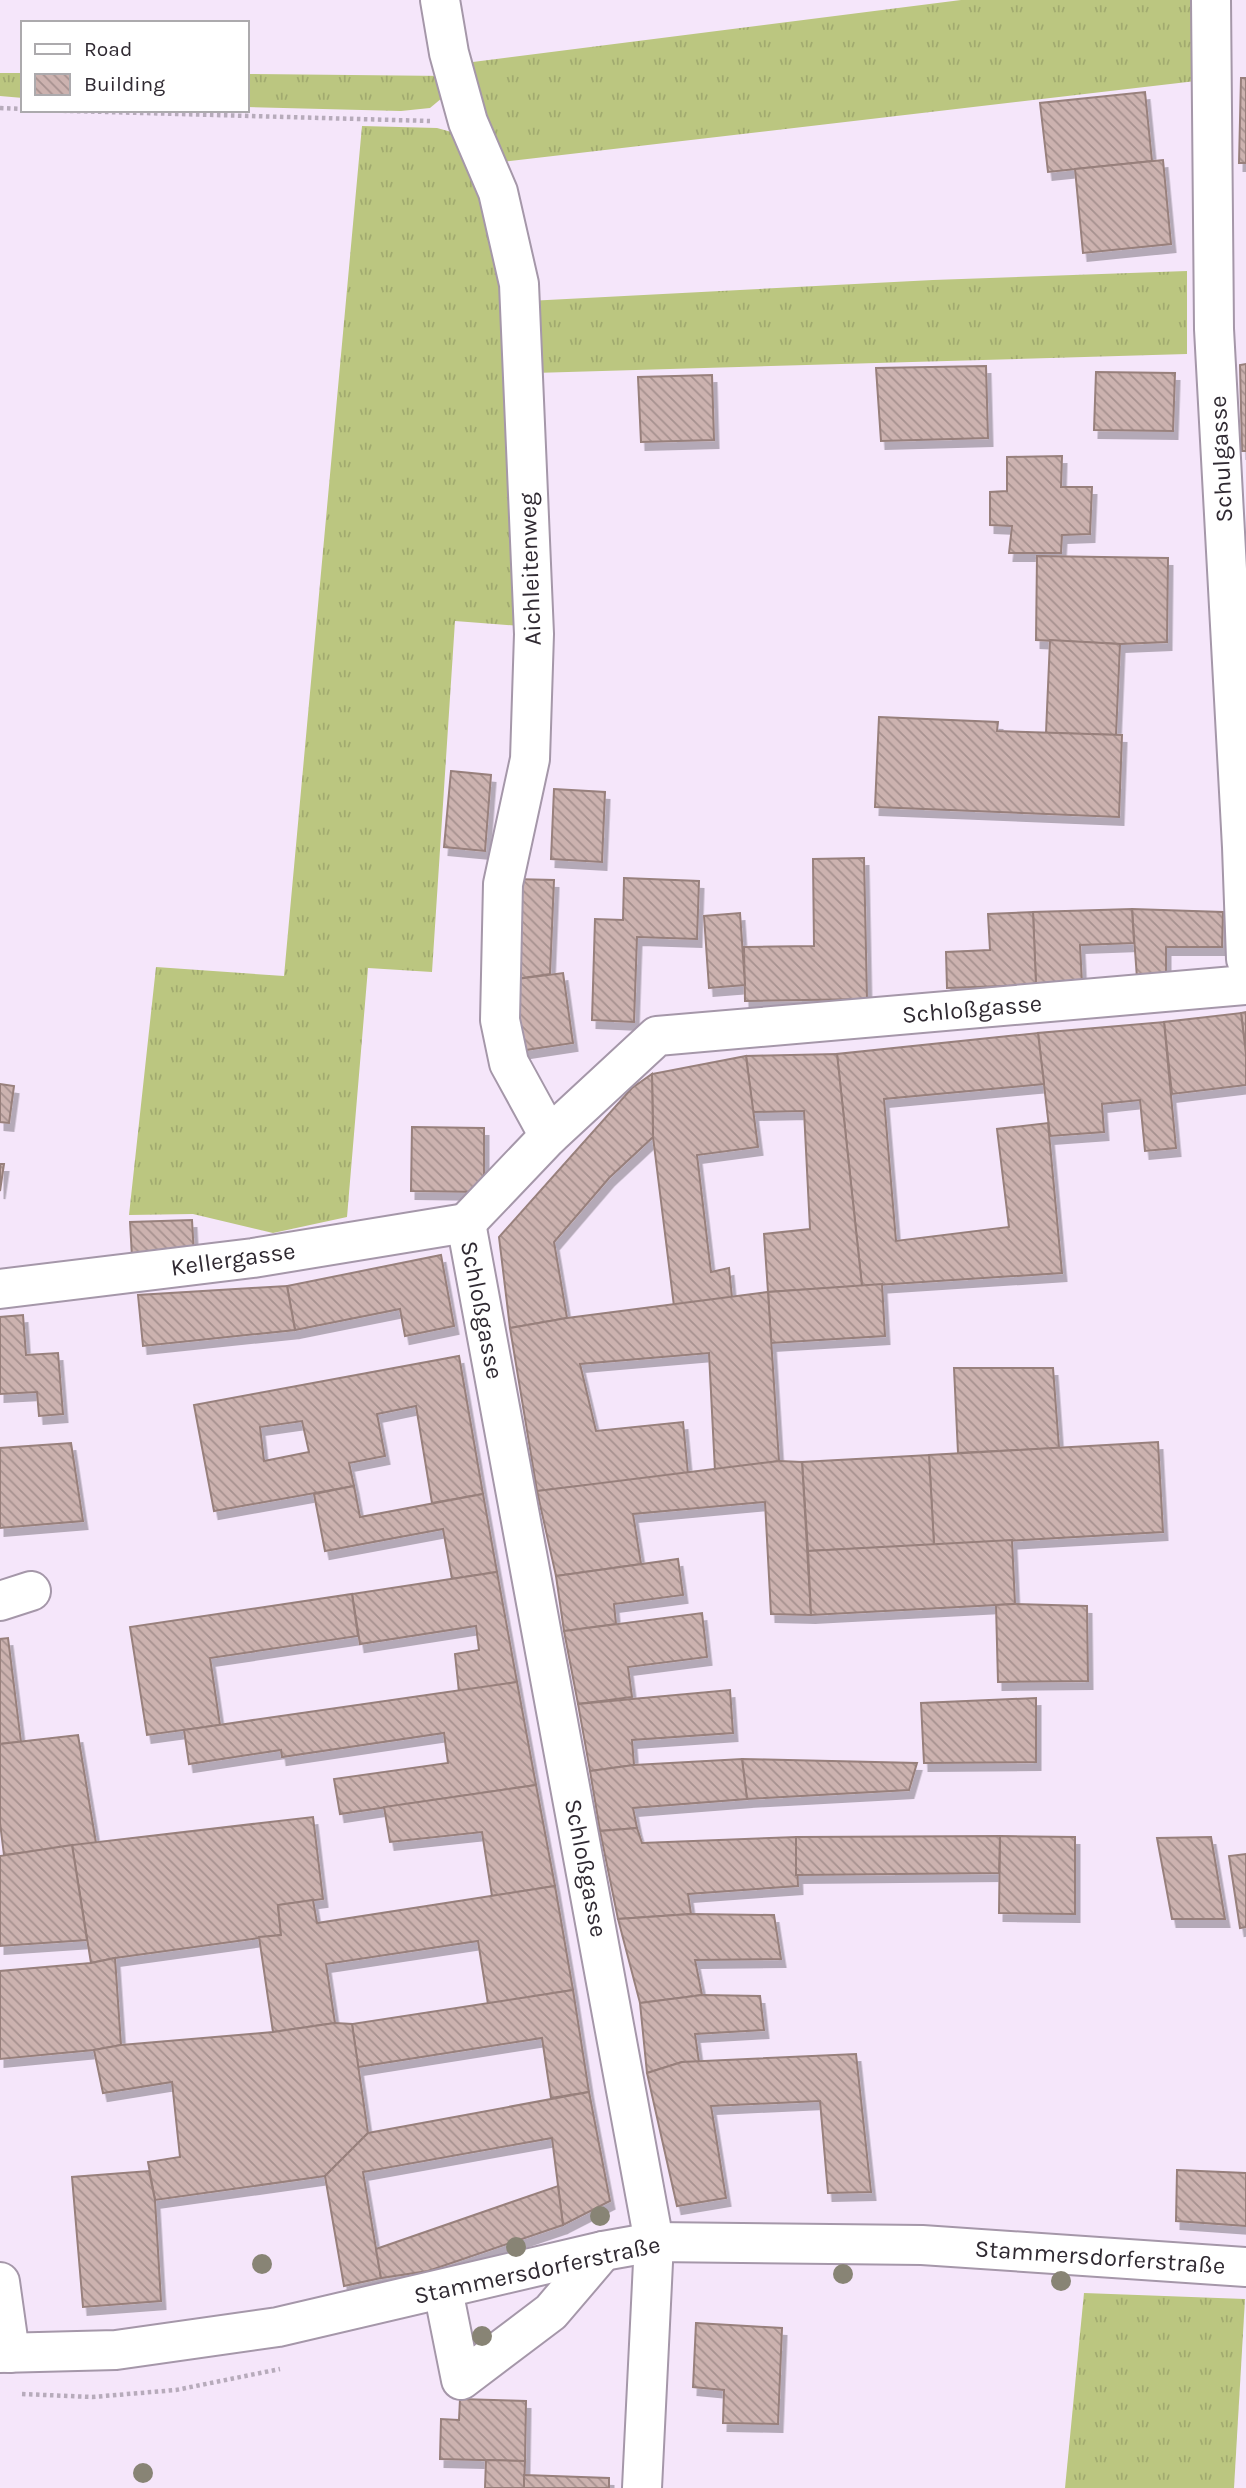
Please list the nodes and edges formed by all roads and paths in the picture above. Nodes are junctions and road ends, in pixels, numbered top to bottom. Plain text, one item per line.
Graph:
1 (440, 0) edge
2 (1210, 0) edge
3 (0, 108) edge
4 (21, 109) edge
5 (107, 112) edge
6 (468, 122) junction
7 (1246, 959) edge
8 (1246, 985) edge
9 (548, 1136) junction
10 (466, 1223) junction
11 (0, 1289) edge
12 (654, 2242) junction
13 (603, 2251) junction
14 (1246, 2267) edge
15 (0, 2282) edge
16 (443, 2290) junction
17 (5, 2353) edge
18 (642, 2488) edge

1 - 6 street, Aichleitenweg
2 - 7 street, Schulgasse
3 - 4 path
5 - 6 path
6 - 9 street, Aichleitenweg
8 - 9 street, Schloßgasse
9 - 10 street, Schloßgasse
10 - 11 street, Kellergasse
10 - 12 street, Schloßgasse
12 - 13 street, Stammersdorferstraße
12 - 14 street, Stammersdorferstraße
12 - 18 street, Schloßgasse
13 - 16 street, Stammersdorferstraße
13 - 16 street
15 - 17 street
16 - 17 street, Stammersdorferstraße

